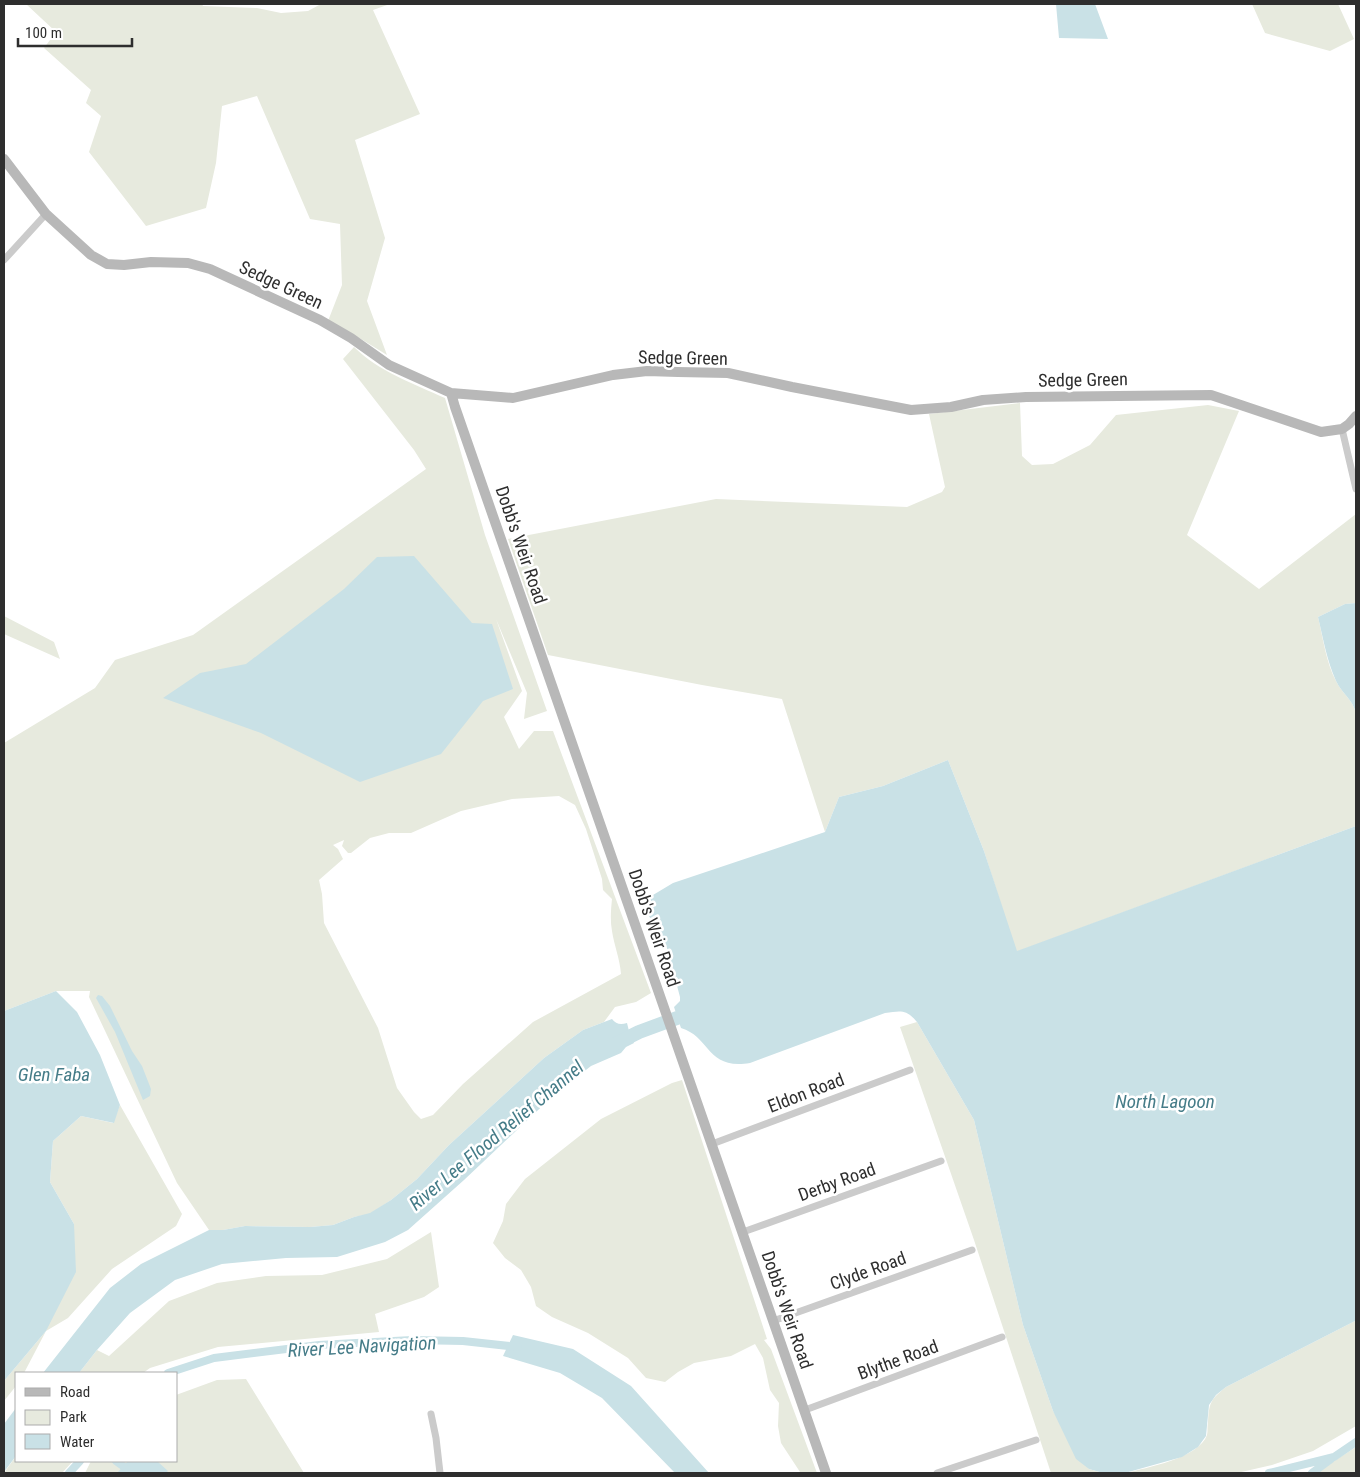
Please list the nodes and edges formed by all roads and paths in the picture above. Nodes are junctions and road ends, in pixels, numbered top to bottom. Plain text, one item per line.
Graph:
1 (4, 159) edge
2 (46, 214) junction
3 (4, 260) edge
4 (451, 393) junction
5 (1356, 416) edge
6 (1342, 429) junction
7 (1356, 489) edge
8 (910, 1070) dead end
9 (712, 1144) junction
10 (941, 1161) dead end
11 (743, 1232) junction
12 (972, 1250) dead end
13 (774, 1321) junction
14 (1002, 1337) dead end
15 (805, 1410) junction
16 (431, 1414) dead end
17 (1036, 1440) dead end
18 (440, 1473) edge
19 (826, 1473) edge
20 (936, 1473) edge

1 - 2 street, Sedge Green
2 - 3 street
2 - 4 street, Sedge Green
4 - 6 street, Sedge Green
4 - 9 street, Dobb's Weir Road
5 - 6 street
6 - 7 street
8 - 9 street, Eldon Road
9 - 11 street, Dobb's Weir Road
10 - 11 street, Derby Road
11 - 13 street, Dobb's Weir Road
12 - 13 street, Clyde Road
13 - 15 street, Dobb's Weir Road
14 - 15 street, Blythe Road
15 - 19 street, Dobb's Weir Road
16 - 18 street
17 - 20 street

